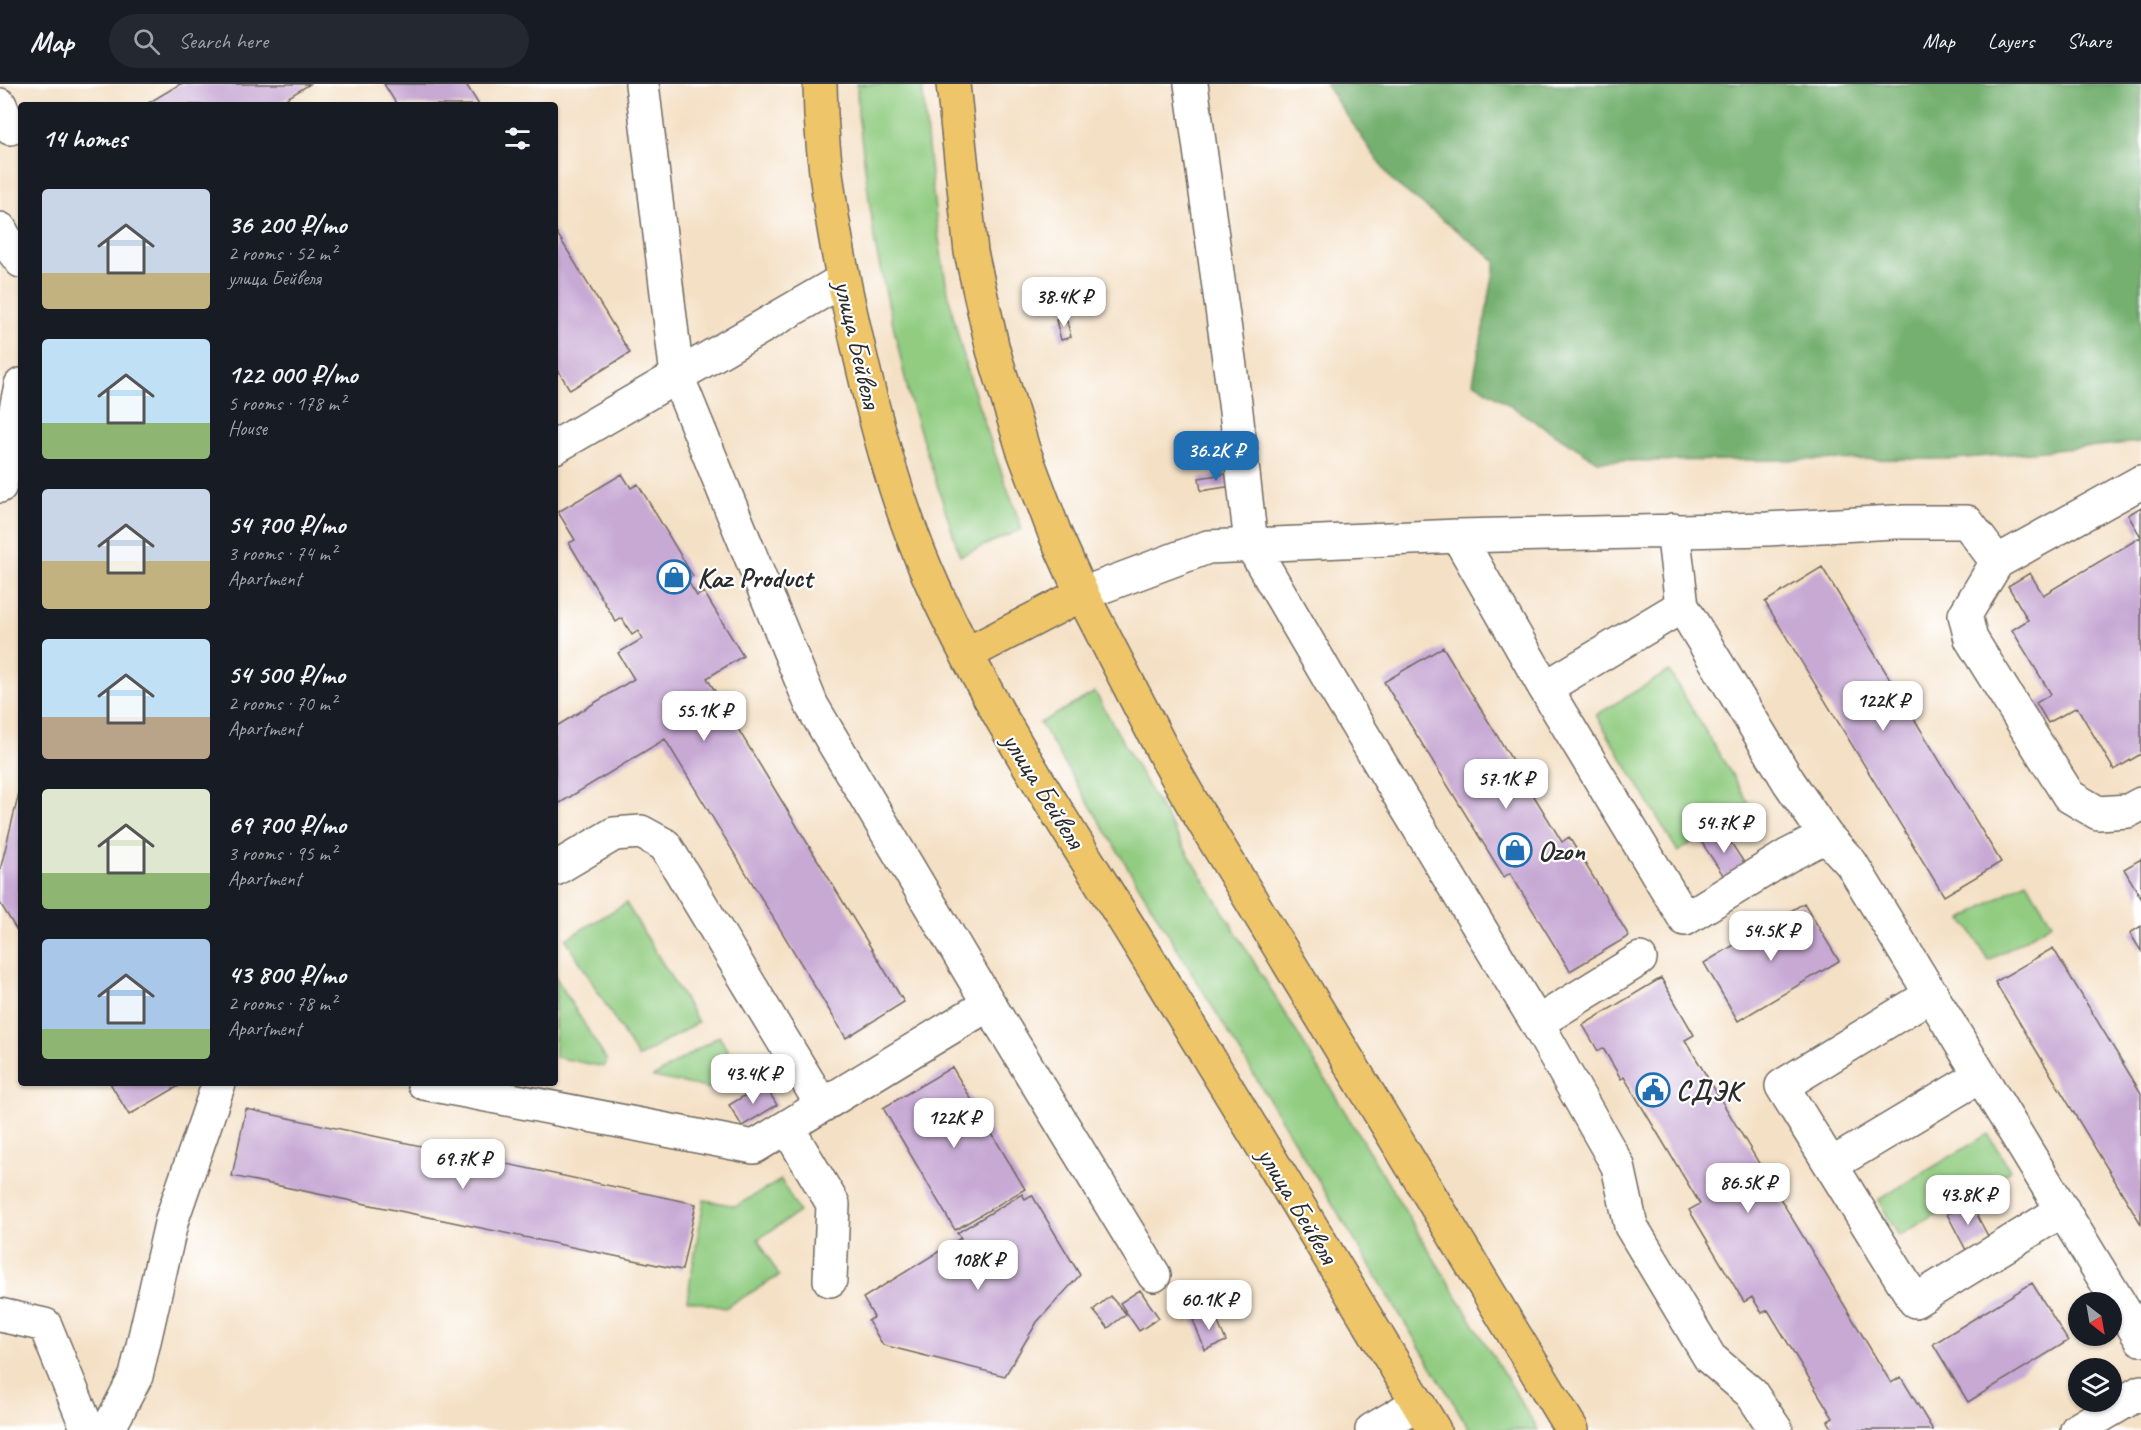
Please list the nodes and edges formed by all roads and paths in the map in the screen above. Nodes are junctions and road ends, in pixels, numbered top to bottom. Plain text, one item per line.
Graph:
1 (642, 84) edge
2 (820, 84) edge
3 (953, 84) edge
4 (1191, 84) edge
5 (0, 229) edge
6 (18, 257) edge
7 (843, 280) junction
8 (677, 376) junction
9 (18, 399) edge
10 (558, 445) edge
11 (2141, 482) edge
12 (0, 486) edge
13 (1673, 530) junction
14 (1458, 536) junction
15 (1251, 544) junction
16 (1997, 562) junction
17 (1082, 594) junction
18 (1683, 606) junction
19 (967, 654) junction
20 (1545, 688) junction
21 (2141, 804) edge
22 (1826, 836) junction
23 (558, 867) edge
24 (1640, 959) dead end
25 (1932, 994) junction
26 (989, 1004) junction
27 (1537, 1023) junction
28 (1980, 1076) junction
29 (218, 1086) edge
30 (439, 1086) edge
31 (822, 1105) junction
32 (787, 1127) junction
33 (1831, 1165) junction
34 (2062, 1210) junction
35 (1154, 1275) dead end
36 (830, 1280) dead end
37 (0, 1315) edge
38 (2141, 1339) edge
39 (2141, 1392) edge
40 (1426, 1417) edge
41 (88, 1430) edge
42 (108, 1430) edge
43 (1372, 1430) edge
44 (1572, 1430) edge
45 (1776, 1430) edge
46 (2077, 1430) edge

1 - 8 lane
2 - 7 main road, улица Бейвеля
3 - 17 main road
4 - 15 lane
5 - 6 lane
7 - 8 lane
7 - 19 main road, улица Бейвеля
8 - 10 lane
8 - 26 lane
9 - 12 lane
11 - 16 lane
13 - 14 lane
13 - 16 lane
13 - 18 lane
14 - 15 lane
14 - 20 lane
15 - 17 lane
15 - 27 lane
16 - 21 lane
17 - 19 main road
17 - 44 main road
18 - 20 lane
18 - 22 lane
19 - 40 main road, улица Бейвеля
20 - 22 lane
22 - 25 lane
23 - 31 lane
24 - 27 lane
25 - 28 lane
25 - 33 lane
26 - 31 lane
26 - 35 lane
27 - 45 lane
28 - 33 lane
28 - 34 lane
29 - 42 lane
30 - 32 lane
31 - 32 lane
32 - 36 lane
33 - 34 lane
34 - 38 lane
37 - 41 lane
39 - 46 lane
40 - 43 lane

